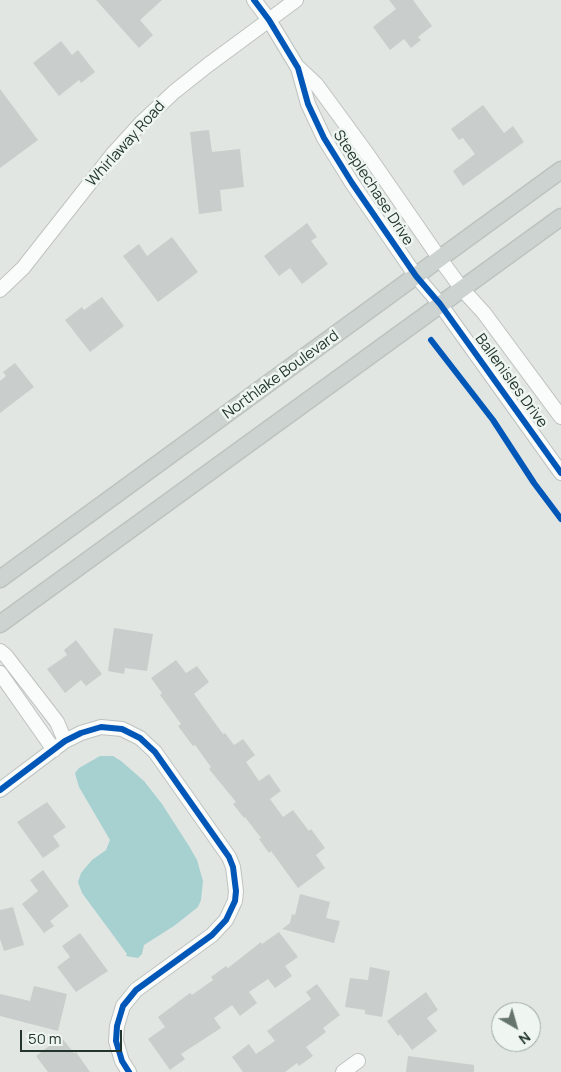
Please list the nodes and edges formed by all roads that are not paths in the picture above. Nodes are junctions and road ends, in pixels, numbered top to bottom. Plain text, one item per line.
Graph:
1 (254, 0) edge
2 (296, 0) edge
3 (269, 20) junction
4 (298, 68) junction
5 (561, 170) edge
6 (561, 217) edge
7 (440, 259) junction
8 (416, 276) junction
9 (462, 289) junction
10 (0, 290) edge
11 (440, 304) junction
12 (561, 417) edge
13 (561, 472) edge
14 (0, 579) edge
15 (0, 624) edge
16 (0, 651) edge
17 (0, 673) edge
18 (65, 741) junction
19 (54, 750) junction
20 (0, 790) edge
21 (358, 1061) dead end
22 (129, 1072) edge
23 (343, 1072) edge

1 - 3 street, Steeplechase Drive
2 - 3 street, Whirlaway Road
3 - 4 street, Steeplechase Drive
3 - 10 street, Whirlaway Road
4 - 7 street, Steeplechase Drive
4 - 8 street, Steeplechase Drive
5 - 7 main road, Northlake Boulevard
6 - 9 main road
7 - 8 main road, Northlake Boulevard
7 - 9 street, Steeplechase Drive
8 - 11 street, Steeplechase Drive
8 - 14 main road, Northlake Boulevard
9 - 11 main road
9 - 12 street, Ballenisles Drive
11 - 13 street, Ballenisles Drive
11 - 15 main road
16 - 18 street
17 - 19 street
18 - 19 street
18 - 22 street
19 - 20 street
21 - 23 street

